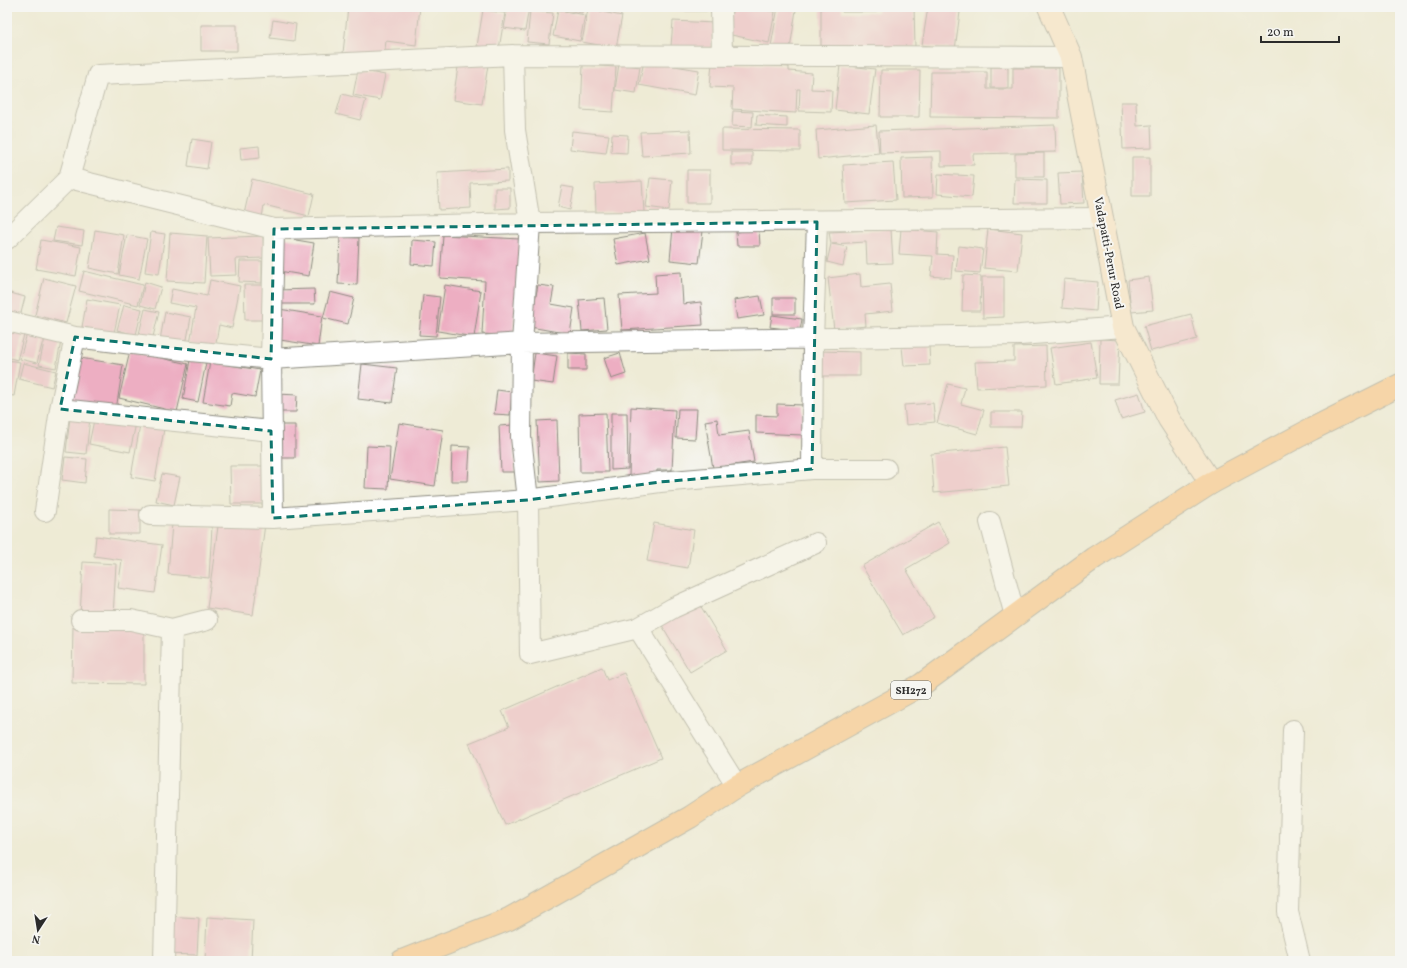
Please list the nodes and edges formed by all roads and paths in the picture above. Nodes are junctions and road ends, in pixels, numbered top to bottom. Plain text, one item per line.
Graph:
1 (721, 7) edge
2 (1049, 7) edge
3 (513, 54) junction
4 (722, 55) junction
5 (1071, 57) junction
6 (69, 178) junction
7 (1102, 218) junction
8 (817, 222) junction
9 (530, 224) junction
10 (274, 229) junction
11 (7, 239) edge
12 (7, 321) edge
13 (1123, 328) junction
14 (75, 337) junction
15 (813, 340) junction
16 (522, 343) junction
17 (271, 358) junction
18 (1400, 385) edge
19 (60, 409) junction
20 (272, 431) junction
21 (812, 469) junction
22 (886, 469) dead end
23 (1211, 482) junction
24 (528, 500) junction
25 (44, 511) dead end
26 (150, 515) dead end
27 (273, 518) junction
28 (990, 522) dead end
29 (816, 543) dead end
30 (1015, 616) junction
31 (81, 620) dead end
32 (207, 620) dead end
33 (638, 628) junction
34 (172, 629) junction
35 (1293, 730) dead end
36 (737, 786) junction
37 (164, 961) edge
38 (402, 961) edge
39 (1300, 961) edge

1 - 4 street
2 - 5 street, Vadapatti-Perur Road
3 - 4 street
3 - 6 street
3 - 9 street
4 - 5 street
5 - 7 street, Vadapatti-Perur Road
6 - 10 street
6 - 11 street
7 - 8 street
7 - 13 street, Vadapatti-Perur Road
8 - 9 street
8 - 15 street
9 - 10 street
9 - 16 street
10 - 17 street
12 - 14 street
13 - 15 street
13 - 23 street, Vadapatti-Perur Road
14 - 17 street
14 - 19 street
15 - 16 street
15 - 21 street
16 - 17 street
16 - 24 street
17 - 20 street
18 - 23 main road, SH272
19 - 20 street
19 - 25 street
20 - 27 street
21 - 22 street
21 - 24 street
23 - 30 main road, SH272
24 - 27 street
24 - 33 street
26 - 27 street
28 - 30 street
29 - 33 street
30 - 36 main road, SH272
31 - 34 street
32 - 34 street
33 - 36 street
34 - 37 street
35 - 39 street
36 - 38 main road, SH272

